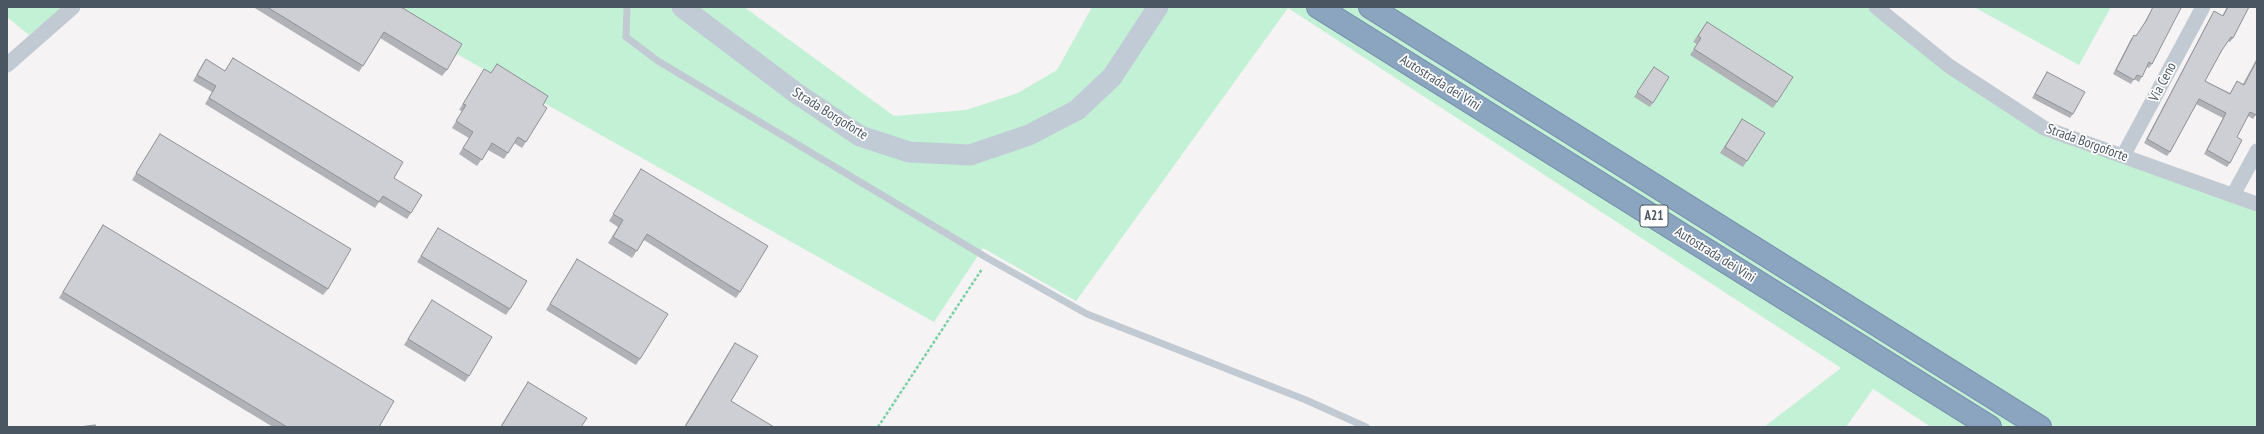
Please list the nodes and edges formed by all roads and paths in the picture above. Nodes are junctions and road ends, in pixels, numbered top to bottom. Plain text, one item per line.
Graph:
1 (73, 7) edge
2 (627, 7) edge
3 (682, 7) edge
4 (1158, 7) edge
5 (1318, 7) edge
6 (1370, 7) edge
7 (2203, 7) edge
8 (1879, 8) edge
9 (7, 65) edge
10 (2257, 151) edge
11 (2123, 156) junction
12 (2233, 195) junction
13 (2257, 204) edge
14 (989, 259) junction
15 (878, 427) edge
16 (1366, 427) edge
17 (1990, 427) edge
18 (2040, 427) edge

1 - 9 street
2 - 14 lane
3 - 4 main road, Strada Borgoforte
5 - 17 highway, Autostrada dei Vini / A21
6 - 18 highway, Autostrada dei Vini / A21
7 - 11 street, Via Ceno
8 - 11 street, Strada Borgoforte
10 - 12 street
11 - 12 street, Strada Borgoforte
12 - 13 street, Strada Borgoforte
14 - 15 path
14 - 16 lane

